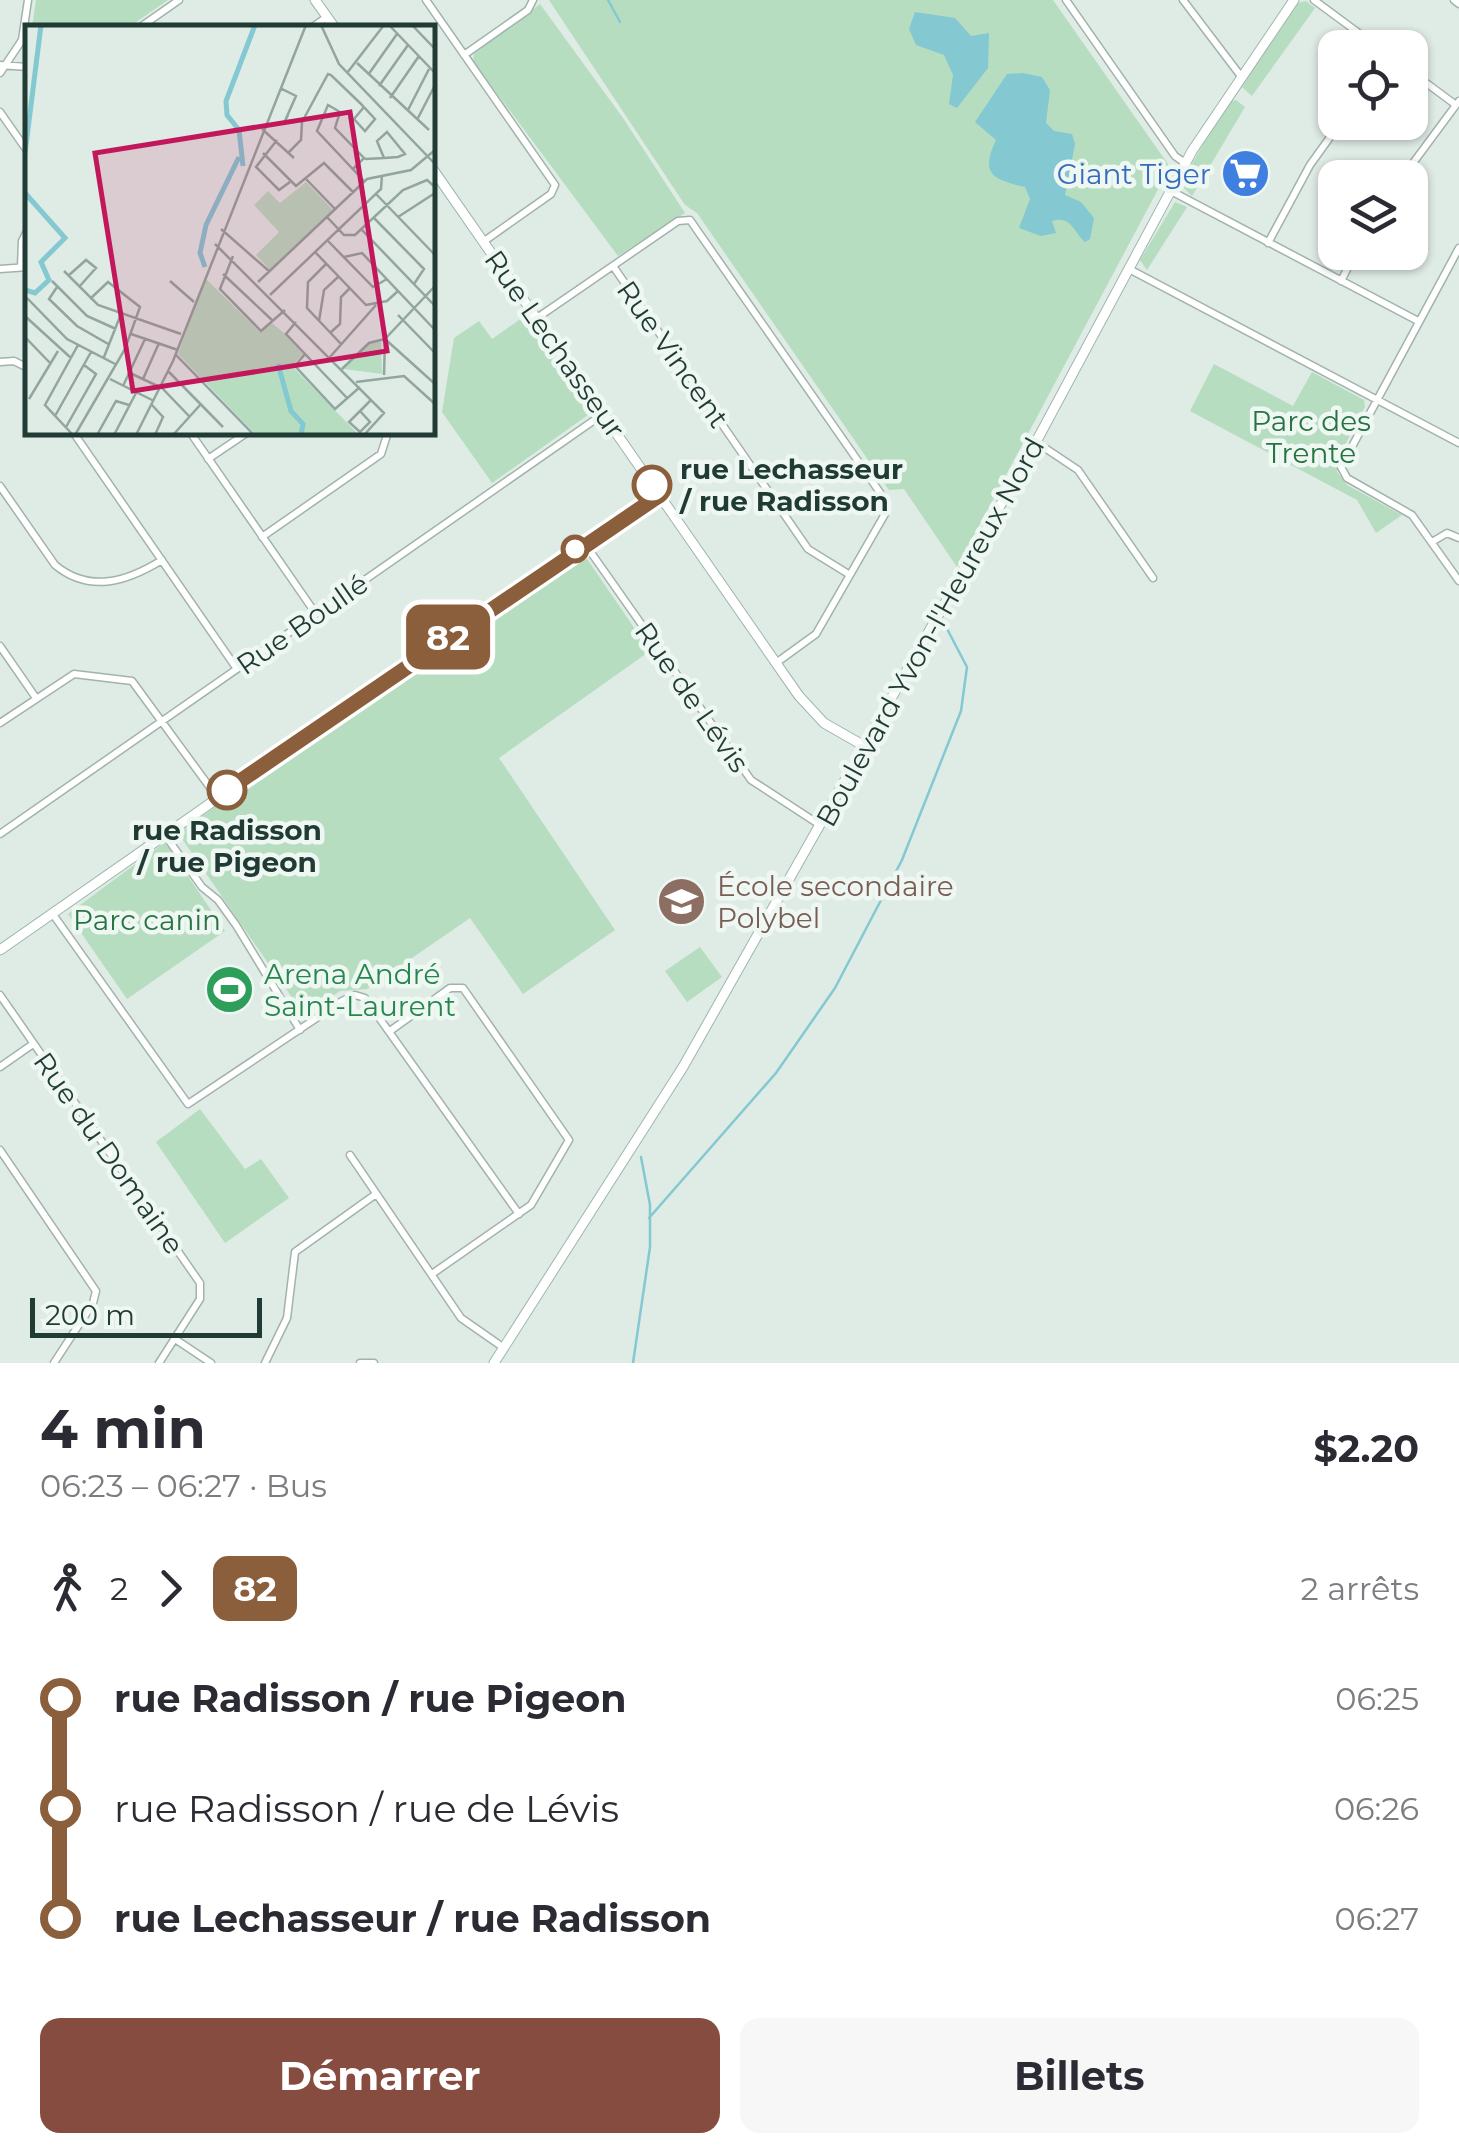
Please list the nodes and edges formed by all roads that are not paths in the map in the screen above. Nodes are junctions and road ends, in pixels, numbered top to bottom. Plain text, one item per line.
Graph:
1 (28, 0) edge
2 (178, 0) edge
3 (316, 0) edge
4 (426, 0) edge
5 (1066, 0) edge
6 (1183, 0) edge
7 (1294, 0) edge
8 (1314, 0) edge
9 (533, 1) edge
10 (327, 16) junction
11 (143, 25) edge
12 (316, 25) edge
13 (332, 25) edge
14 (1355, 30) edge
15 (464, 55) junction
16 (2, 69) edge
17 (1240, 75) junction
18 (1428, 82) edge
19 (1458, 103) edge
20 (0, 112) edge
21 (1328, 140) edge
22 (25, 148) edge
23 (1415, 160) edge
24 (1185, 164) junction
25 (435, 172) edge
26 (1170, 191) junction
27 (25, 235) edge
28 (483, 242) junction
29 (1268, 243) junction
30 (1459, 248) edge
31 (613, 266) junction
32 (24, 267) edge
33 (0, 269) edge
34 (1129, 269) junction
35 (1347, 270) edge
36 (1341, 281) junction
37 (537, 318) junction
38 (1418, 322) junction
39 (0, 362) edge
40 (25, 366) edge
41 (1376, 400) junction
42 (604, 414) junction
43 (75, 435) edge
44 (192, 435) edge
45 (244, 435) edge
46 (387, 435) edge
47 (1458, 440) edge
48 (1036, 442) junction
49 (208, 460) junction
50 (0, 486) edge
51 (660, 495) junction
52 (262, 537) junction
53 (1459, 538) edge
54 (1432, 542) junction
55 (585, 544) junction
56 (162, 560) junction
57 (1455, 567) edge
58 (850, 574) junction
59 (1153, 578) dead end
60 (1459, 581) edge
61 (316, 614) junction
62 (0, 646) edge
63 (776, 663) junction
64 (237, 669) junction
65 (36, 698) junction
66 (163, 720) junction
67 (0, 722) edge
68 (866, 748) junction
69 (217, 797) junction
70 (822, 826) junction
71 (0, 834) edge
72 (164, 834) junction
73 (52, 913) junction
74 (0, 950) edge
75 (0, 995) edge
76 (300, 1030) junction
77 (390, 1031) junction
78 (34, 1044) junction
79 (0, 1067) edge
80 (0, 1150) edge
81 (350, 1155) dead end
82 (376, 1194) junction
83 (518, 1214) junction
84 (432, 1274) junction
85 (174, 1339) junction
86 (504, 1348) junction
87 (54, 1363) edge
88 (159, 1363) edge
89 (212, 1363) edge
90 (265, 1363) edge
91 (360, 1363) edge
92 (374, 1363) edge
93 (494, 1363) edge

1 - 16 street
2 - 11 street
3 - 10 street
4 - 15 street
5 - 24 street
6 - 17 street
7 - 17 street, Boulevard Yvon-l'Heureux Nord
8 - 14 street
9 - 15 street
10 - 12 street
10 - 13 street
15 - 28 street
17 - 24 street, Boulevard Yvon-l'Heureux Nord
18 - 19 street
19 - 23 street
20 - 22 street
21 - 29 street
24 - 26 street, Boulevard Yvon-l'Heureux Nord
25 - 28 street, Rue Lechasseur
26 - 29 street
26 - 34 street, Boulevard Yvon-l'Heureux Nord
27 - 32 street
28 - 37 street, Rue Lechasseur
29 - 36 street
30 - 38 street
31 - 37 street
31 - 58 street, Rue Vincent
31 - 58 street
32 - 33 street
34 - 41 street
34 - 48 street, Boulevard Yvon-l'Heureux Nord
35 - 36 street
36 - 38 street
37 - 42 street, Rue Lechasseur
38 - 41 street
39 - 40 street
41 - 47 street
41 - 54 street
42 - 51 street, Rue Lechasseur
42 - 61 street, Rue Boullé
43 - 56 street
44 - 49 street
45 - 49 street
46 - 52 street
48 - 59 street
48 - 68 street, Boulevard Yvon-l'Heureux Nord
49 - 52 street
50 - 56 street
51 - 55 street
51 - 63 street, Rue Lechasseur
52 - 61 street
53 - 54 street
54 - 57 street
55 - 69 street
55 - 70 street, Rue de Lévis
56 - 64 street
57 - 60 street
58 - 63 street
61 - 64 street, Rue Boullé
62 - 65 street
63 - 68 street, Rue Lechasseur
64 - 66 street, Rue Boullé
65 - 66 street
65 - 67 street
66 - 69 street
66 - 71 street, Rue Boullé
68 - 70 street, Boulevard Yvon-l'Heureux Nord
69 - 72 street
70 - 86 street, Boulevard Yvon-l'Heureux Nord
72 - 73 street
72 - 76 street
73 - 74 street
73 - 76 street
75 - 78 street, Rue du Domaine
76 - 77 street
77 - 83 street
77 - 83 street
78 - 79 street
78 - 85 street, Rue du Domaine
80 - 87 street
81 - 82 street
82 - 84 street
82 - 90 street
83 - 84 street
84 - 86 street
85 - 88 street, Rue du Domaine
85 - 89 street
86 - 93 street, Boulevard Yvon-l'Heureux Nord
91 - 92 street

